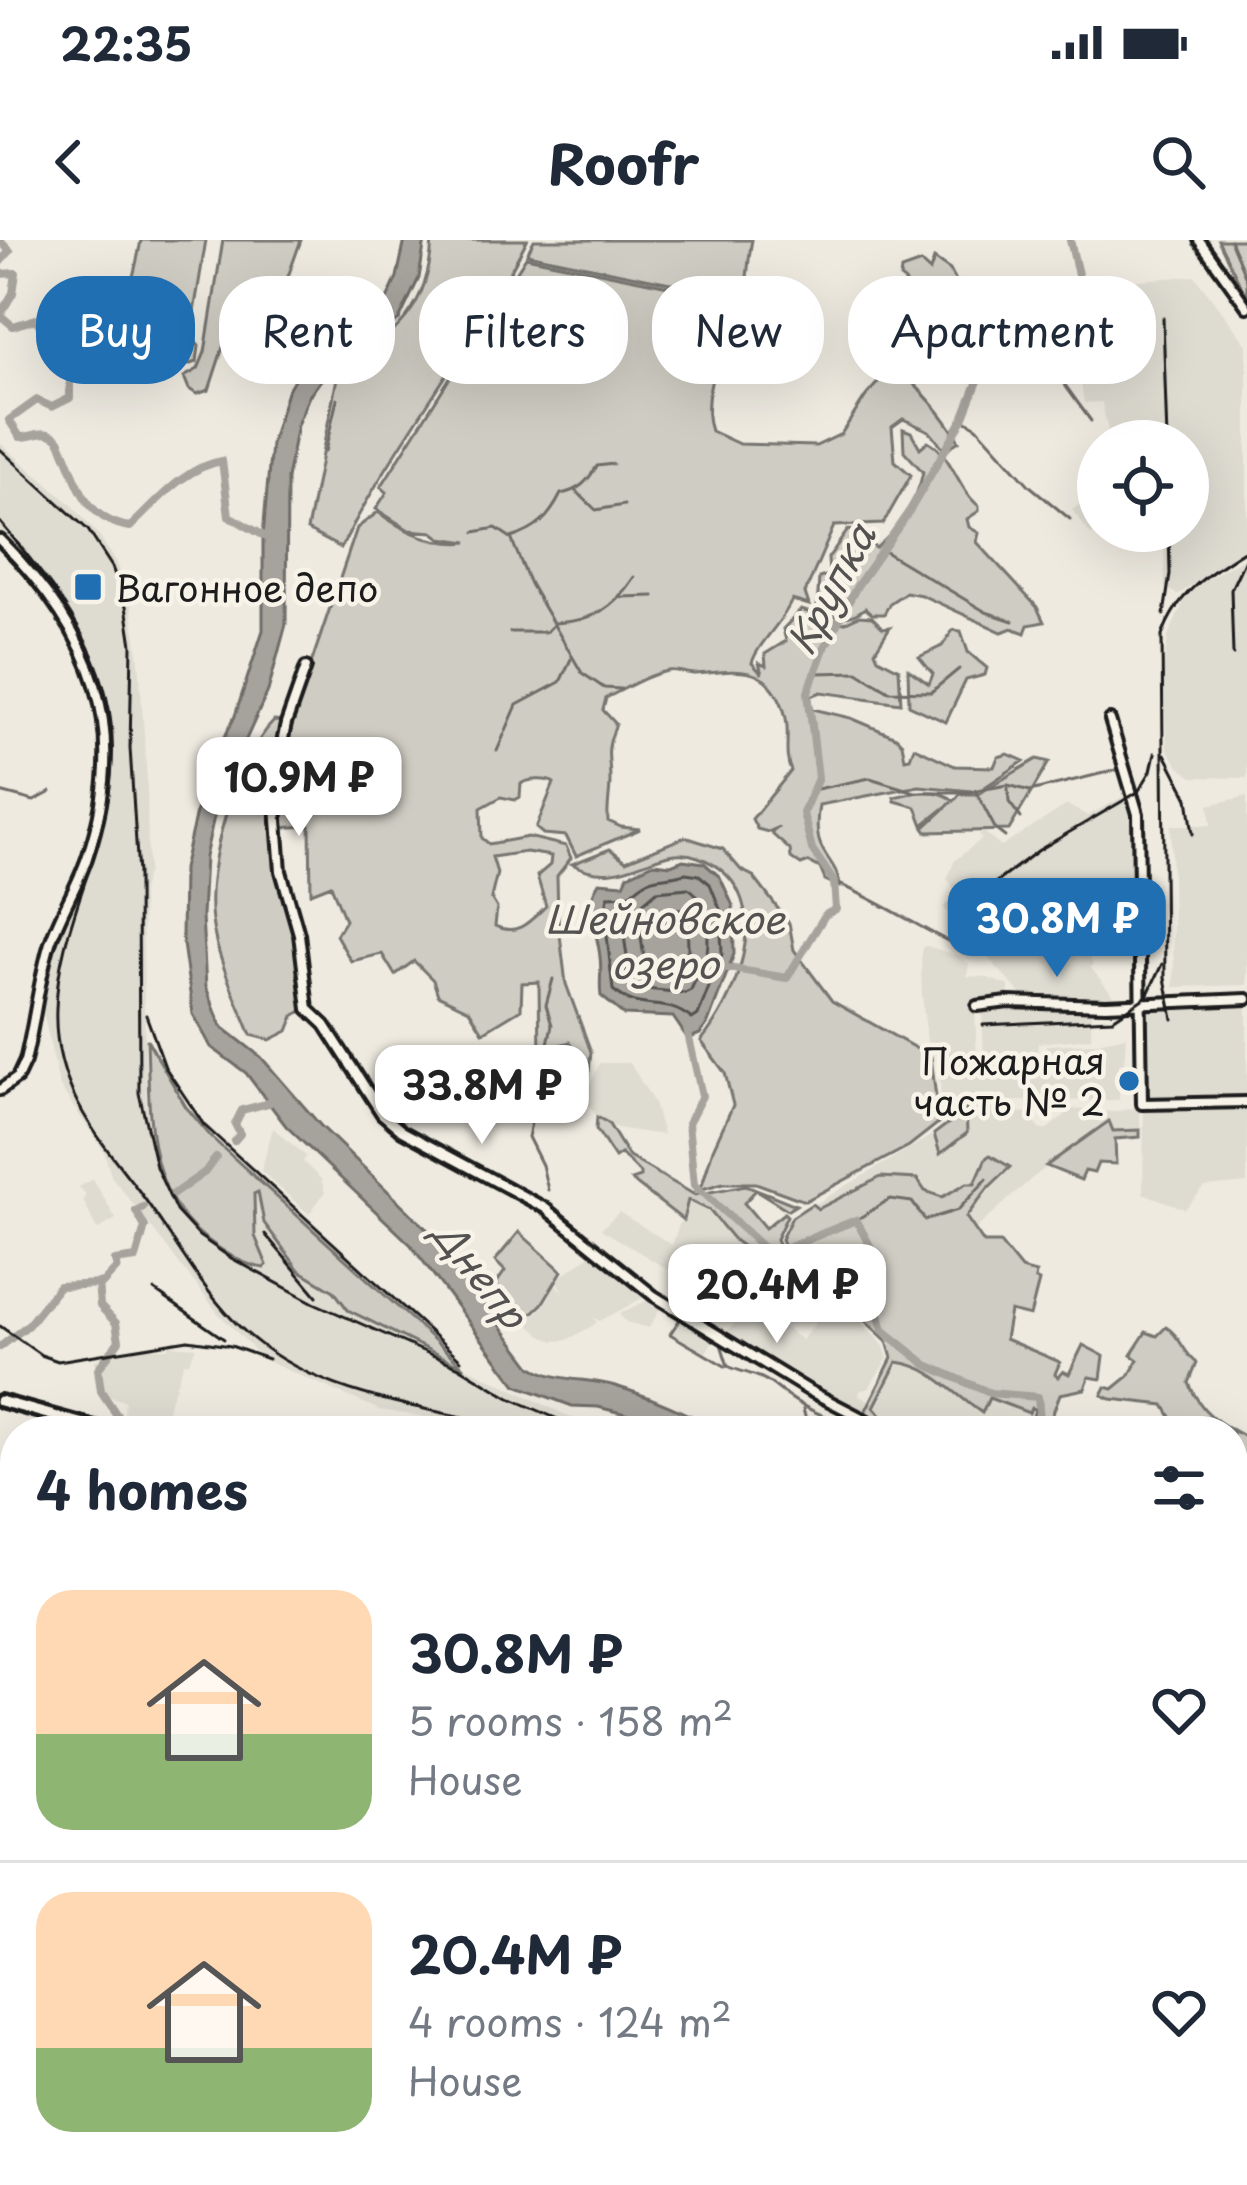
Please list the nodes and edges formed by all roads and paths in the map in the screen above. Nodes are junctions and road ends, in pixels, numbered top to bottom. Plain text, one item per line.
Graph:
1 (1199, 240) edge
2 (1247, 307) edge
3 (0, 540) edge
4 (306, 667) dead end
5 (1110, 720) dead end
6 (1247, 999) edge
7 (1140, 1003) junction
8 (977, 1006) dead end
9 (0, 1090) edge
10 (1247, 1102) edge
11 (0, 1401) edge
12 (54, 1416) edge
13 (858, 1416) edge

1 - 2 street
3 - 9 street
4 - 13 street
5 - 7 street
6 - 7 street
7 - 8 street
7 - 10 street
11 - 12 main road

